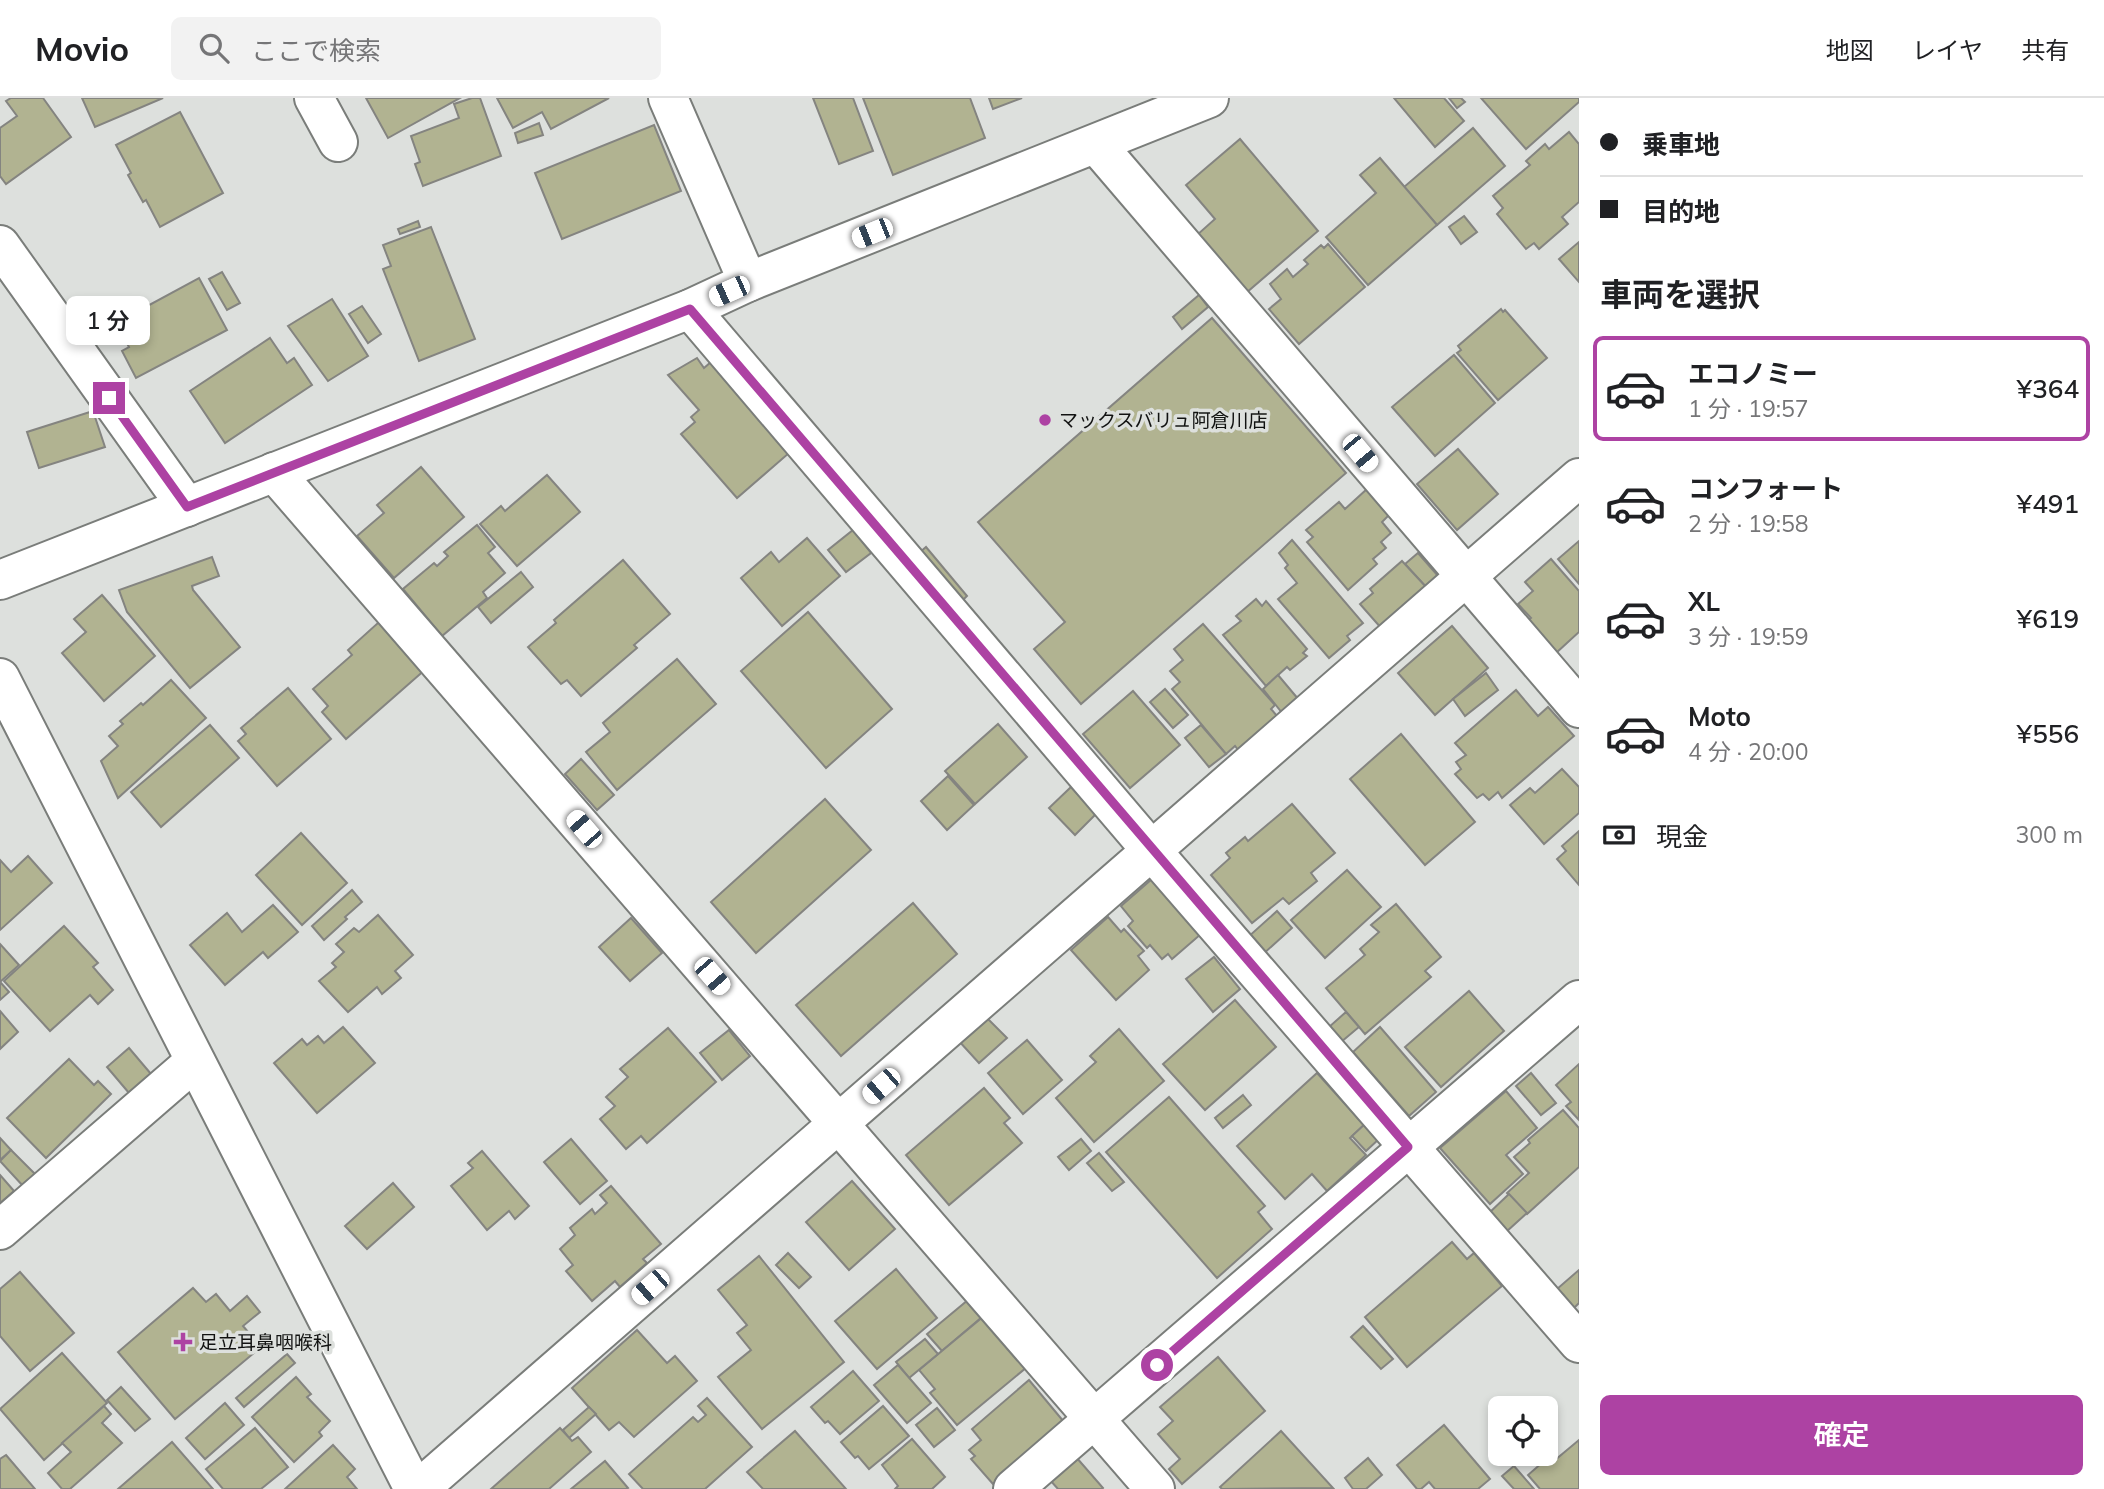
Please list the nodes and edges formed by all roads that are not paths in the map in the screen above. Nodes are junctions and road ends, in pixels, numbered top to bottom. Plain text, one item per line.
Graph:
1 (314, 98) edge
2 (1209, 98) edge
3 (674, 100) edge
4 (338, 142) dead end
5 (1096, 144) junction
6 (0, 245) edge
7 (748, 282) junction
8 (690, 309) junction
9 (275, 472) junction
10 (1579, 478) edge
11 (187, 507) junction
12 (1466, 576) junction
13 (0, 580) edge
14 (0, 678) edge
15 (1579, 708) edge
16 (1151, 850) junction
17 (1579, 1000) edge
18 (194, 1062) junction
19 (839, 1123) junction
20 (1408, 1147) junction
21 (0, 1230) edge
22 (1579, 1343) edge
23 (1094, 1419) junction
24 (414, 1489) edge
25 (419, 1489) edge
26 (1013, 1489) edge
27 (1155, 1489) edge

1 - 4 street
2 - 5 street
3 - 7 street
5 - 7 street
5 - 12 street
6 - 11 street
7 - 8 street
8 - 9 street
8 - 16 street
9 - 11 street
9 - 19 street
10 - 12 street
11 - 13 street
12 - 15 street
12 - 16 street
14 - 18 street
16 - 19 street
16 - 20 street
17 - 20 street
18 - 21 street
18 - 24 street
19 - 23 street
19 - 25 street
20 - 22 street
20 - 23 street
23 - 26 street
23 - 27 street

